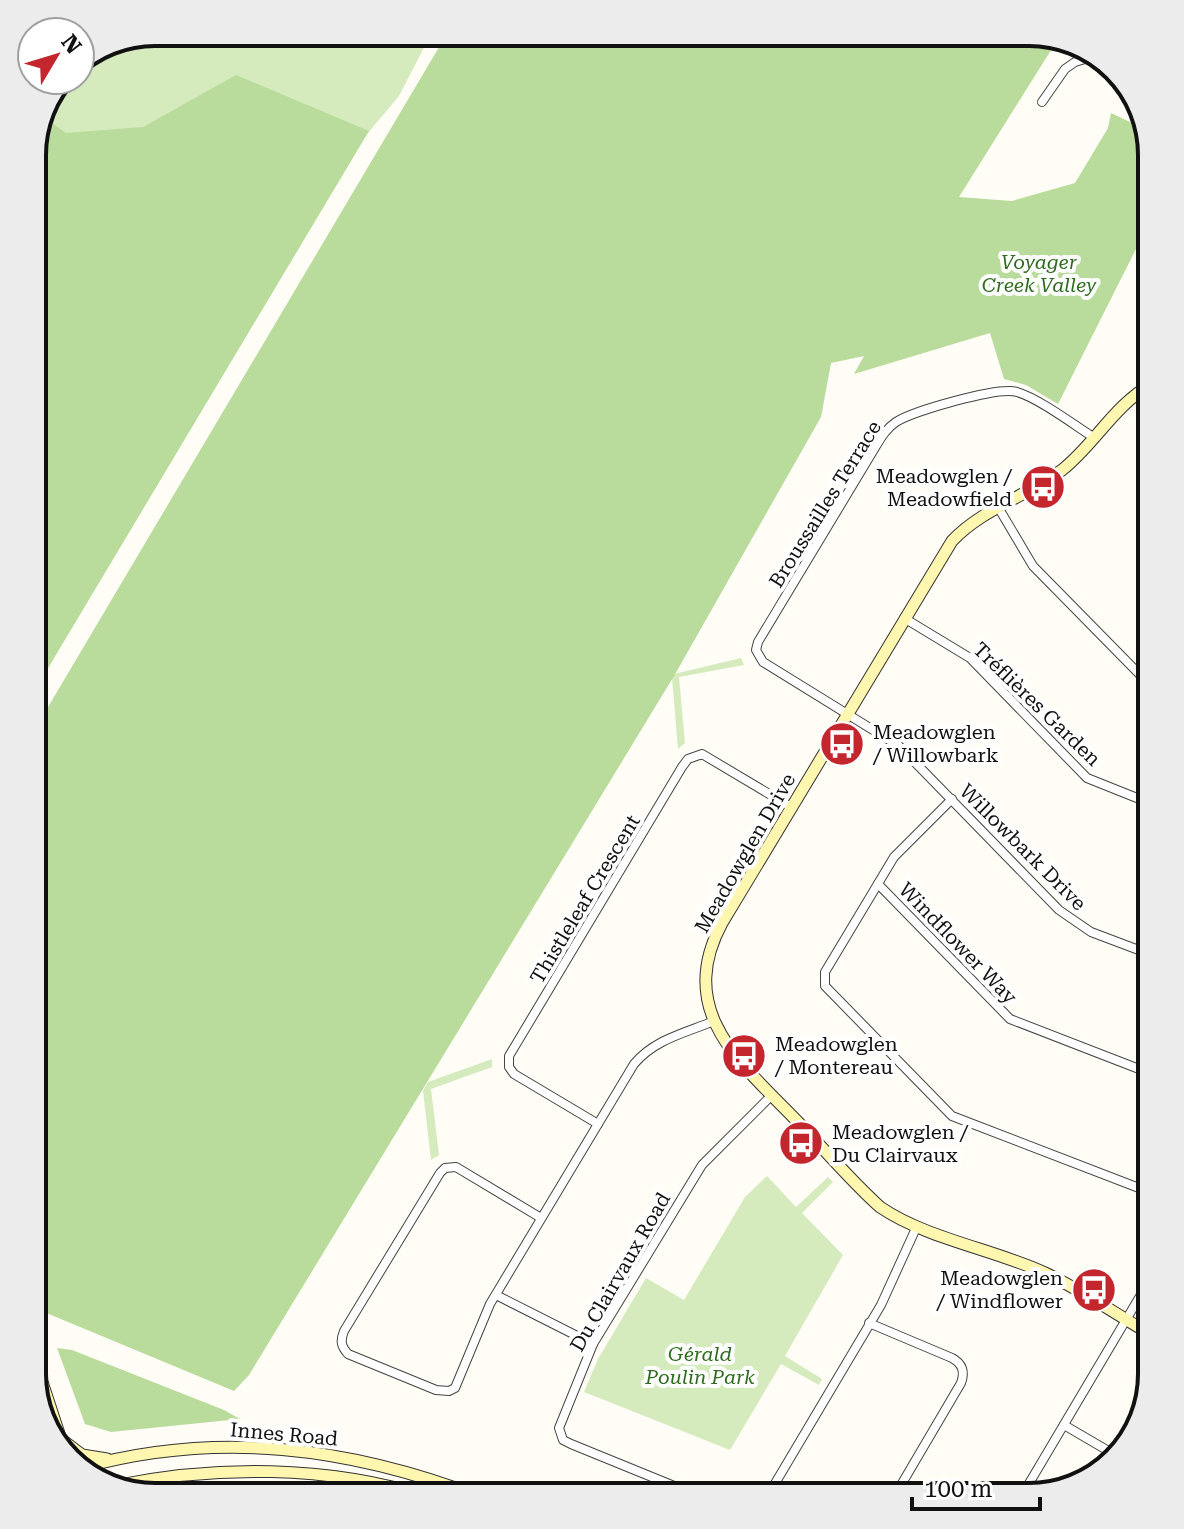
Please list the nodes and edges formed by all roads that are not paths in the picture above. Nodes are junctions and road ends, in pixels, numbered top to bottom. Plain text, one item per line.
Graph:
1 (1081, 60) edge
2 (1042, 102) dead end
3 (1138, 393) edge
4 (1093, 437) junction
5 (998, 507) junction
6 (904, 618) junction
7 (1138, 673) edge
8 (847, 713) junction
9 (1138, 798) edge
10 (952, 799) junction
11 (791, 807) junction
12 (878, 884) junction
13 (1138, 950) edge
14 (714, 1021) junction
15 (1138, 1069) edge
16 (772, 1095) junction
17 (598, 1124) junction
18 (1138, 1188) edge
19 (541, 1218) junction
20 (917, 1226) junction
21 (496, 1295) junction
22 (1138, 1300) edge
23 (1126, 1320) junction
24 (869, 1323) junction
25 (1138, 1327) edge
26 (593, 1344) junction
27 (1064, 1425) junction
28 (1107, 1450) edge
29 (82, 1455) edge
30 (112, 1460) junction
31 (95, 1464) edge
32 (140, 1482) edge
33 (368, 1483) edge
34 (439, 1483) edge
35 (667, 1483) edge
36 (775, 1483) edge
37 (902, 1483) edge
38 (1029, 1483) edge

1 - 2 street
3 - 4 street, Meadowglen Drive
4 - 5 street, Meadowglen Drive
4 - 8 street, Broussailles Terrace
5 - 6 street, Meadowglen Drive
5 - 7 street
6 - 8 street, Meadowglen Drive
6 - 9 street, Tréflières Garden
8 - 10 street, Willowbark Drive
8 - 11 street, Meadowglen Drive
10 - 12 street
10 - 13 street, Willowbark Drive
11 - 14 street, Meadowglen Drive
11 - 17 street, Thistleleaf Crescent
12 - 15 street, Windflower Way
12 - 18 street
14 - 16 street, Meadowglen Drive
14 - 17 street
16 - 20 street, Meadowglen Drive
16 - 26 street, Du Clairvaux Road
17 - 19 street
19 - 21 street
19 - 21 street
20 - 23 street, Meadowglen Drive
20 - 24 street
21 - 26 street
22 - 23 street
23 - 25 street, Meadowglen Drive
23 - 27 street
24 - 36 street
24 - 37 street
26 - 35 street, Du Clairvaux Road
27 - 28 street
27 - 38 street
29 - 30 street
30 - 31 street, Innes Road
30 - 34 street, Innes Road
32 - 33 street, Innes Road

